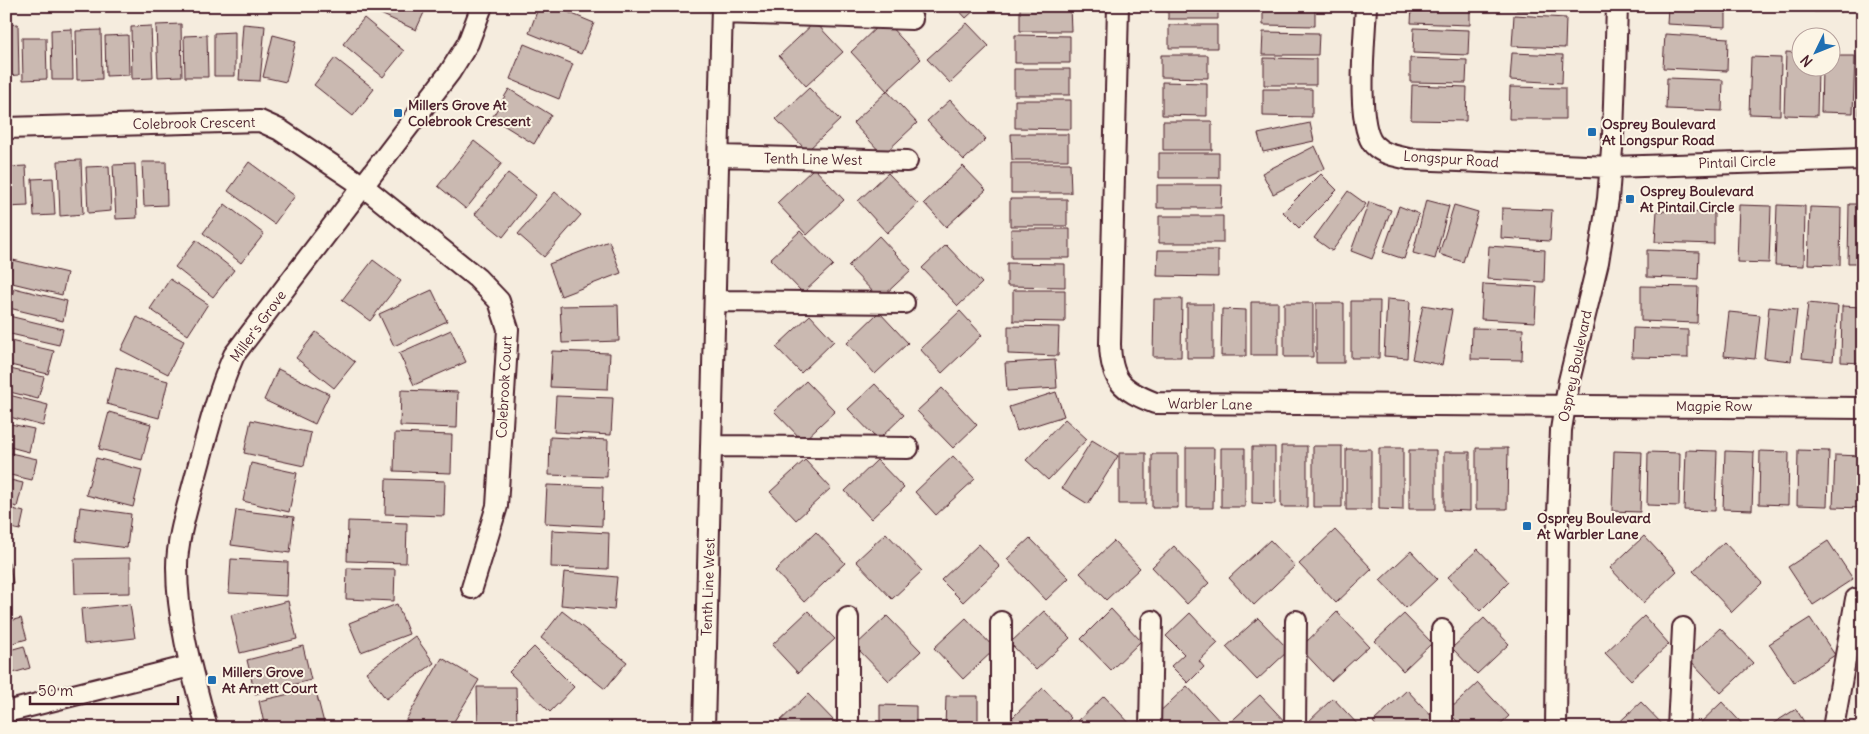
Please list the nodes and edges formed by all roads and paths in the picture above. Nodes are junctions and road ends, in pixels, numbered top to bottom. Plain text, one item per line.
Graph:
1 (482, 6) edge
2 (1118, 6) edge
3 (1366, 6) edge
4 (1618, 6) edge
5 (722, 10) edge
6 (912, 19) dead end
7 (6, 128) edge
8 (719, 156) junction
9 (1863, 159) edge
10 (907, 161) dead end
11 (1611, 167) junction
12 (363, 186) junction
13 (715, 302) junction
14 (904, 303) dead end
15 (1564, 406) junction
16 (1863, 408) edge
17 (711, 446) junction
18 (908, 448) dead end
19 (472, 588) dead end
20 (1856, 599) dead end
21 (848, 618) dead end
22 (1152, 621) dead end
23 (1002, 622) dead end
24 (1296, 622) dead end
25 (1683, 628) dead end
26 (1442, 630) dead end
27 (190, 666) junction
28 (6, 712) edge
29 (207, 728) edge
30 (704, 728) edge
31 (848, 728) edge
32 (1001, 728) edge
33 (1150, 728) edge
34 (1295, 728) edge
35 (1442, 728) edge
36 (1556, 728) edge
37 (1678, 728) edge
38 (1833, 728) edge

1 - 12 street, Miller's Grove
2 - 15 street, Warbler Lane
3 - 11 street, Longspur Road
4 - 11 street, Osprey Boulevard
5 - 6 street, Tenth Line West
5 - 8 street, Tenth Line West
7 - 12 street, Colebrook Crescent
8 - 10 street, Tenth Line West
8 - 13 street, Tenth Line West
9 - 11 street, Pintail Circle
11 - 15 street, Osprey Boulevard
12 - 19 street, Colebrook Court
12 - 27 street, Miller's Grove
13 - 14 street
13 - 17 street, Tenth Line West
15 - 16 street, Magpie Row
15 - 36 street, Osprey Boulevard
17 - 18 street
17 - 30 street, Tenth Line West
20 - 38 street
21 - 31 street
22 - 33 street
23 - 32 street
24 - 34 street
25 - 37 street
26 - 35 street
27 - 28 street
27 - 29 street, Miller's Grove

